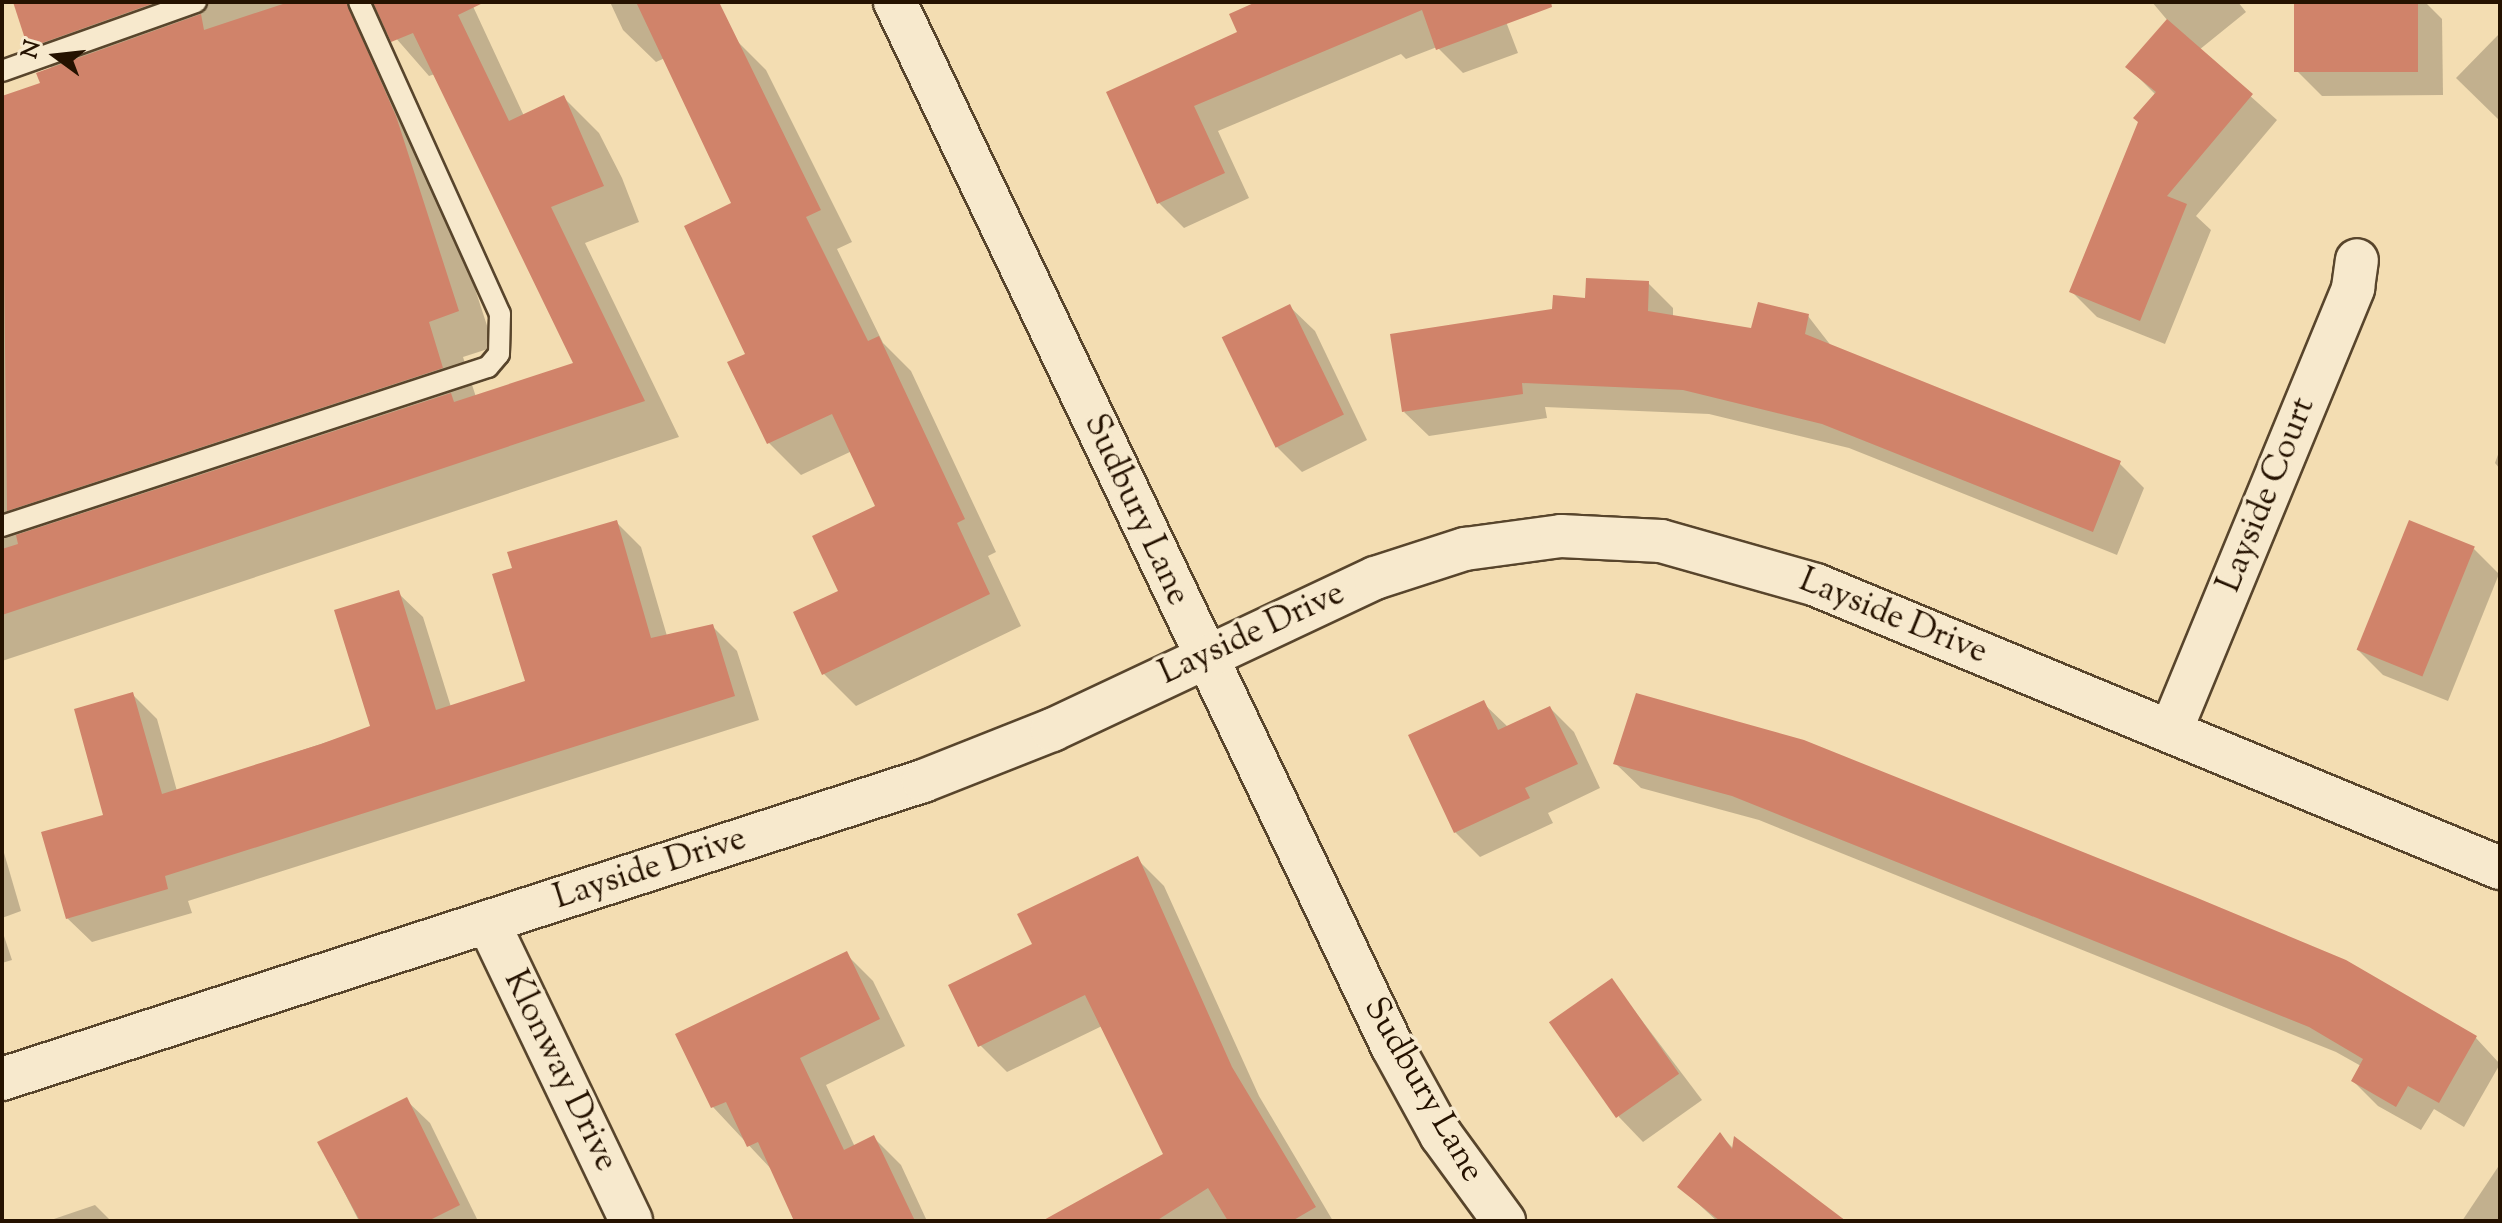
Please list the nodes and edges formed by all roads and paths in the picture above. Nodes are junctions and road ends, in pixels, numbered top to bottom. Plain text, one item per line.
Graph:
1 (196, 2) edge
2 (359, 2) edge
3 (895, 2) edge
4 (2, 71) edge
5 (2357, 260) dead end
6 (2, 526) edge
7 (1204, 653) junction
8 (2172, 728) junction
9 (2500, 868) edge
10 (488, 922) junction
11 (2, 1079) edge
12 (631, 1221) edge
13 (1504, 1221) edge

1 - 4 lane
2 - 6 lane
3 - 7 street, Sudbury Lane
5 - 8 street, Layside Court
7 - 8 street, Layside Drive
7 - 10 street, Layside Drive
7 - 13 street, Sudbury Lane
8 - 9 street, Layside Drive
10 - 11 street, Layside Drive
10 - 12 street, Klonway Drive

